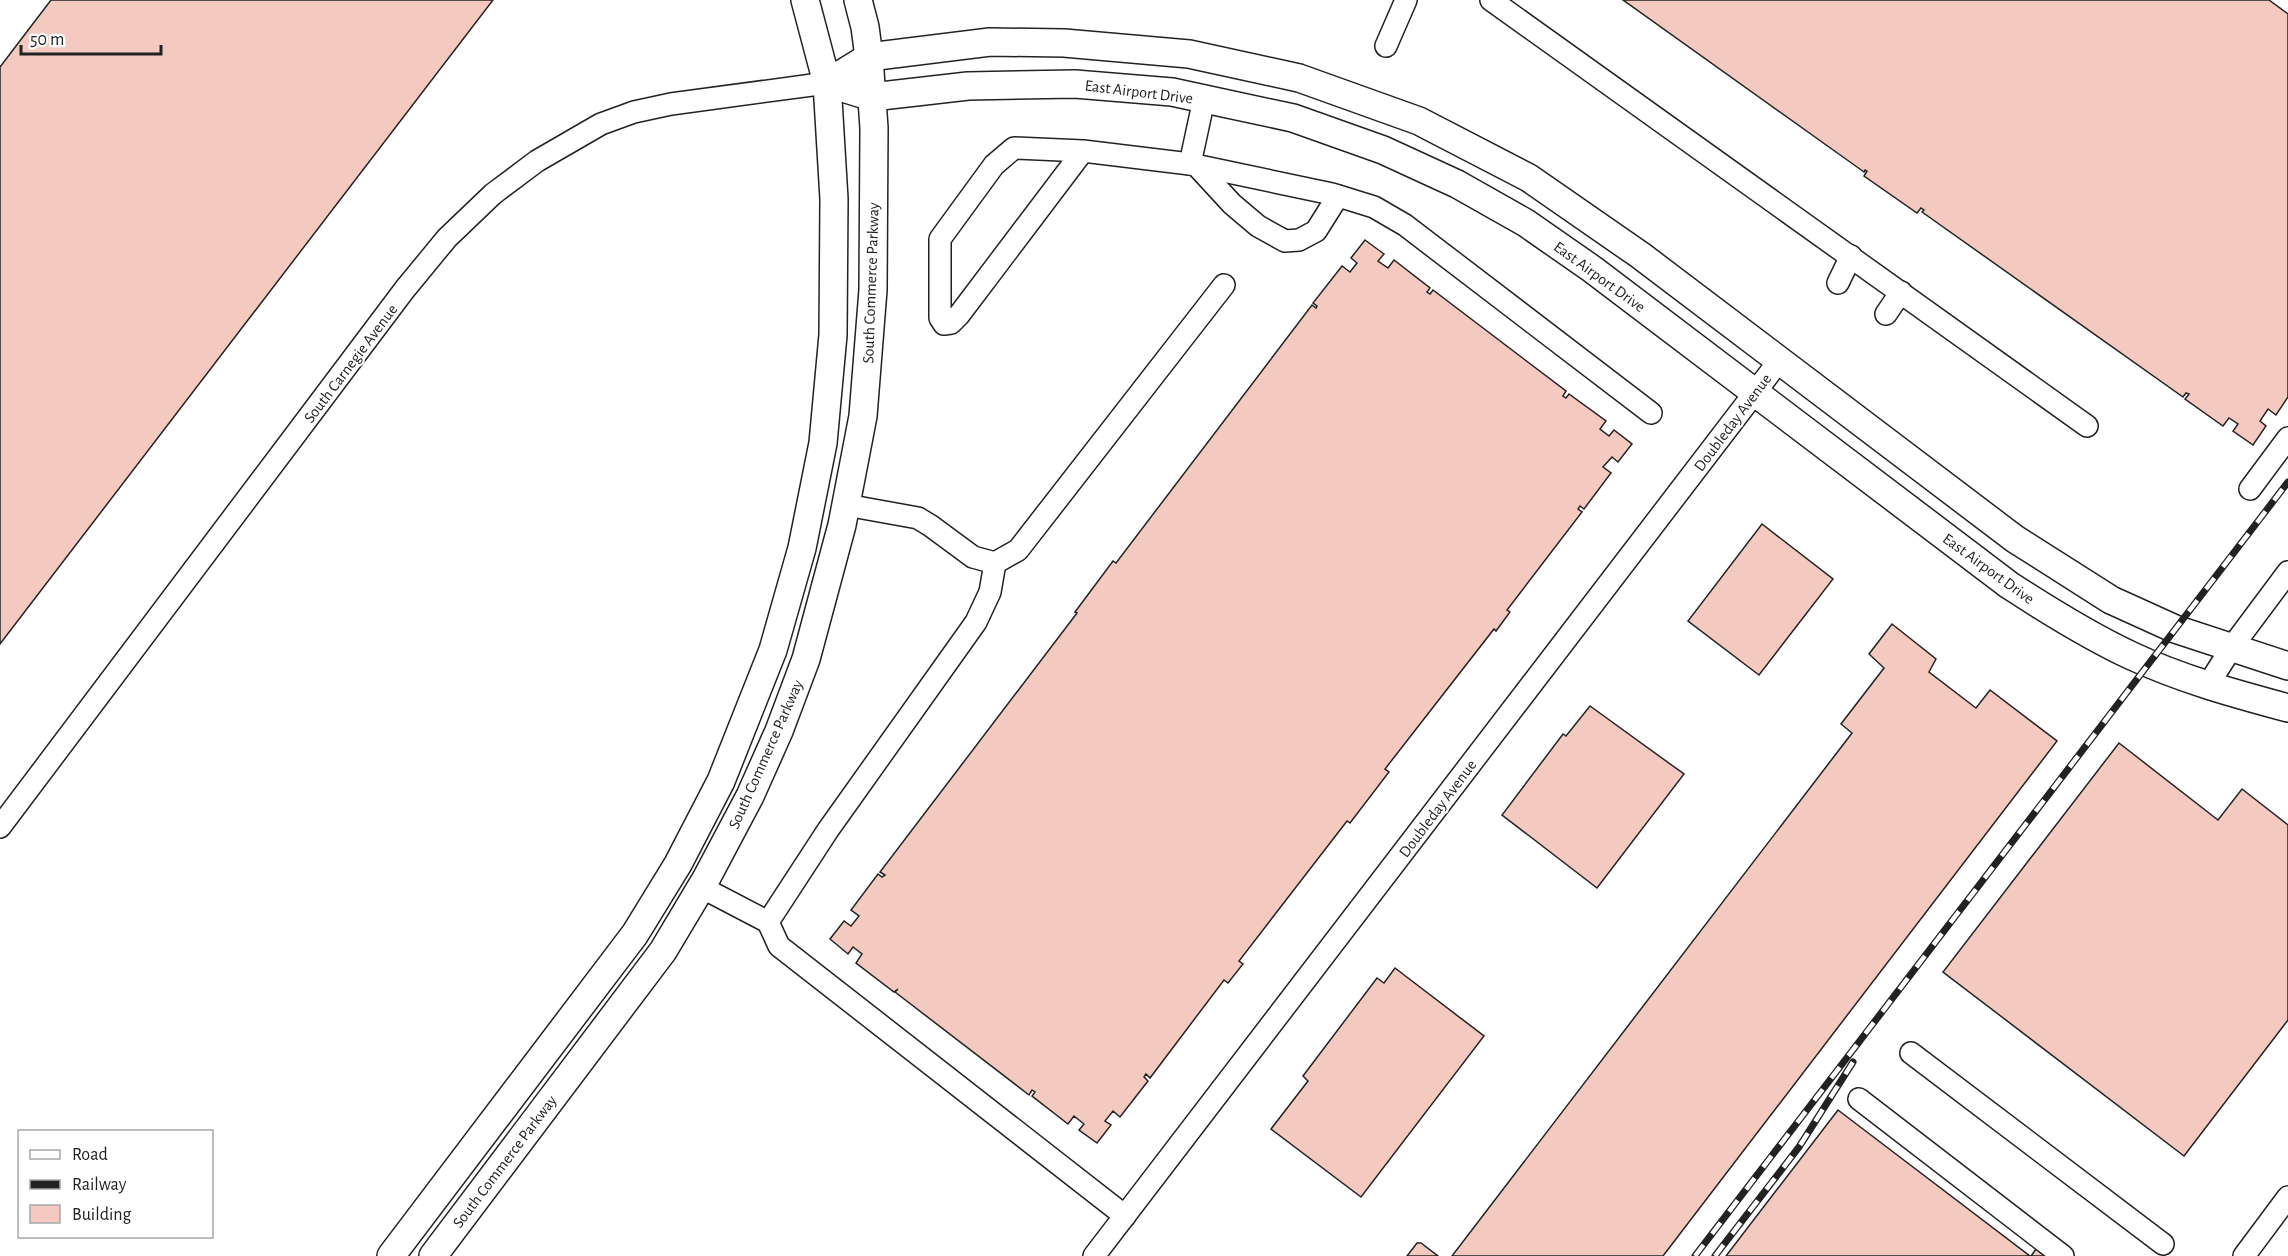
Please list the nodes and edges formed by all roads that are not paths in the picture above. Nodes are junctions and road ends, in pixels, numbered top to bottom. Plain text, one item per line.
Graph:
1 (805, 0) edge
2 (858, 0) edge
3 (1406, 0) edge
4 (1491, 0) edge
5 (1386, 46) dead end
6 (869, 57) junction
7 (827, 83) junction
8 (872, 97) junction
9 (1204, 99) junction
10 (1083, 151) junction
11 (1193, 165) junction
12 (1338, 196) junction
13 (1851, 256) junction
14 (1838, 283) dead end
15 (1224, 285) dead end
16 (1901, 292) junction
17 (1886, 314) dead end
18 (1779, 361) junction
19 (1755, 392) junction
20 (1651, 413) dead end
21 (2087, 426) dead end
22 (2288, 438) edge
23 (2250, 489) dead end
24 (846, 505) junction
25 (995, 562) junction
26 (2288, 572) edge
27 (2282, 592) edge
28 (2232, 647) junction
29 (2288, 666) edge
30 (2208, 685) junction
31 (2288, 708) edge
32 (0, 827) edge
33 (701, 887) junction
34 (768, 922) junction
35 (1911, 1053) dead end
36 (1859, 1099) dead end
37 (2288, 1197) edge
38 (1125, 1216) junction
39 (2163, 1244) dead end
40 (391, 1256) edge
41 (433, 1256) edge
42 (1094, 1256) edge
43 (2063, 1256) edge
44 (2244, 1256) edge

1 - 7 main road
2 - 6 main road
3 - 5 street
4 - 13 street
6 - 7 main road
6 - 8 main road, South Commerce Parkway
6 - 18 main road
7 - 8 main road, East Airport Drive
7 - 32 street, South Carnegie Avenue
7 - 40 main road, South Commerce Parkway
8 - 9 main road, East Airport Drive
8 - 24 main road, South Commerce Parkway
9 - 11 street
9 - 19 main road, East Airport Drive
10 - 10 street
10 - 11 street
11 - 12 street
11 - 12 street
12 - 20 street
13 - 14 street
13 - 16 street
15 - 25 street
16 - 17 street
16 - 21 street
18 - 19 street, Doubleday Avenue
18 - 28 main road
19 - 30 main road, East Airport Drive
19 - 38 street, Doubleday Avenue
22 - 23 street
24 - 25 street
24 - 33 main road, South Commerce Parkway
25 - 34 street
26 - 27 street
27 - 28 street
28 - 29 main road
28 - 30 street
30 - 31 main road, East Airport Drive
33 - 34 street
33 - 41 main road, South Commerce Parkway
34 - 38 street
35 - 39 street
36 - 43 street
37 - 44 street
38 - 42 street, Doubleday Avenue

